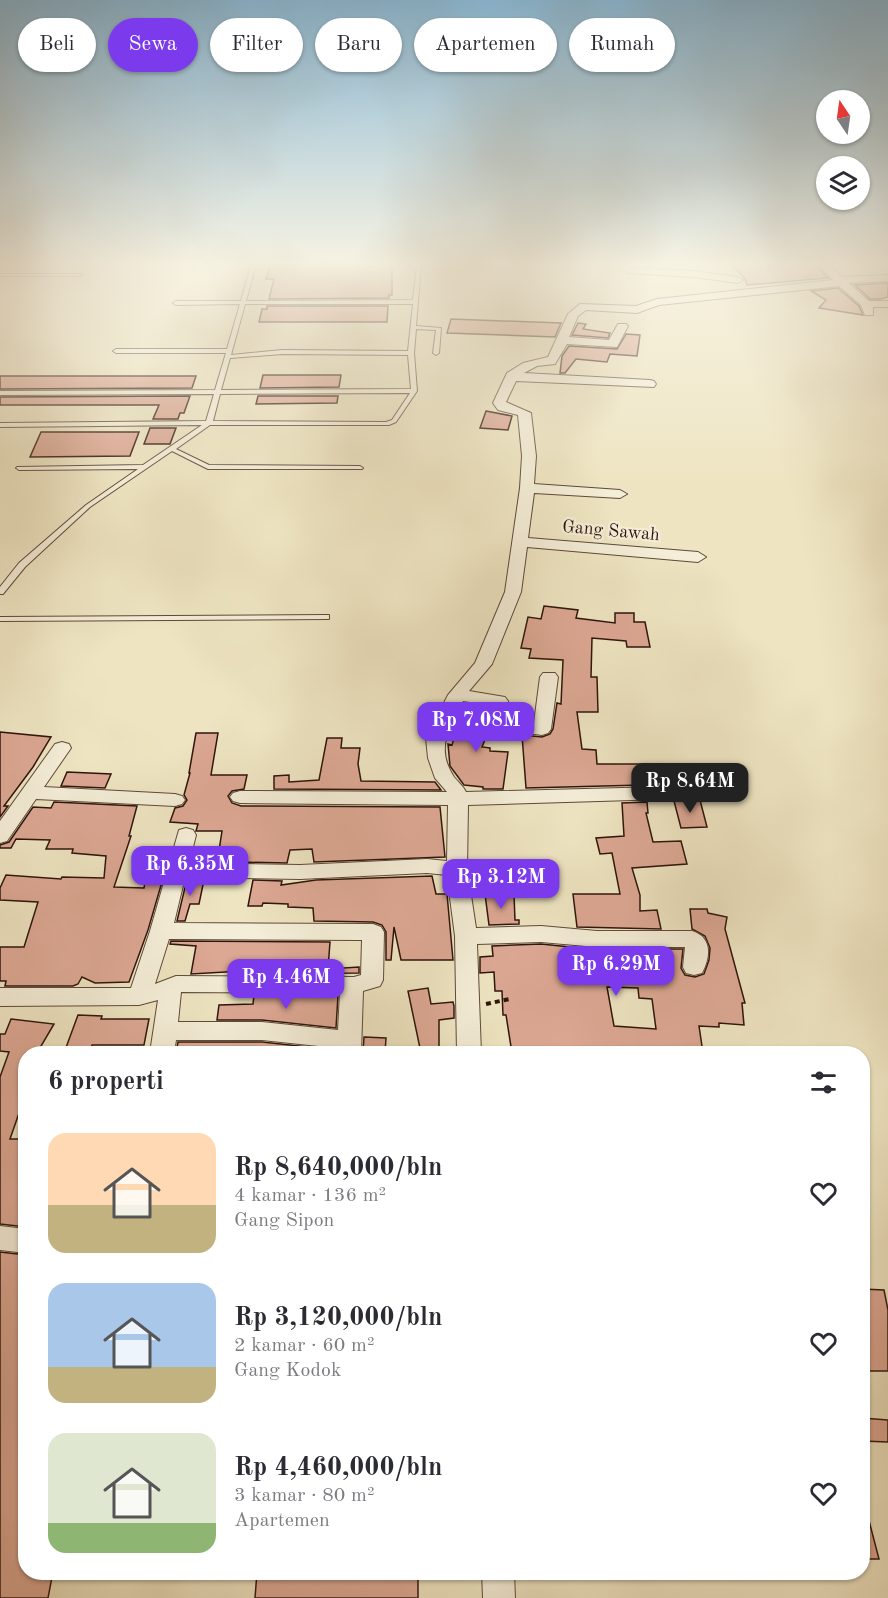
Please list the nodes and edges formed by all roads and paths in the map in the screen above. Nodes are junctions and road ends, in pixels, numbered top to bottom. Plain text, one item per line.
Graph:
1 (232, 340) edge
2 (412, 340) edge
3 (438, 340) edge
4 (564, 340) joint
5 (615, 340) edge
6 (116, 351) dead end
7 (411, 353) junction
8 (436, 353) dead end
9 (228, 354) junction
10 (548, 363) junction
11 (582, 370) dead end
12 (511, 376) junction
13 (650, 384) dead end
14 (217, 392) junction
15 (414, 392) junction
16 (0, 393) edge
17 (209, 423) junction
18 (0, 425) edge
19 (172, 449) junction
20 (146, 467) junction
21 (19, 468) dead end
22 (360, 468) dead end
23 (527, 488) junction
24 (620, 494) dead end
25 (519, 542) junction
26 (699, 557) dead end
27 (0, 592) edge
28 (326, 617) dead end
29 (0, 619) edge
30 (549, 677) dead end
31 (457, 695) junction
32 (62, 748) dead end
33 (31, 792) junction
34 (699, 792) dead end
35 (240, 797) dead end
36 (458, 798) junction
37 (175, 800) dead end
38 (186, 835) dead end
39 (0, 836) edge
40 (457, 868) junction
41 (178, 870) junction
42 (161, 931) junction
43 (466, 936) junction
44 (694, 967) dead end
45 (354, 985) junction
46 (171, 986) junction
47 (139, 996) junction
48 (0, 997) edge
49 (164, 1042) edge
50 (349, 1046) edge
51 (469, 1046) edge
52 (0, 1238) edge
53 (18, 1240) edge
54 (498, 1580) edge
55 (499, 1598) edge

1 - 9 lane
2 - 7 lane
3 - 8 lane
4 - 5 street
4 - 10 street
6 - 9 lane
7 - 9 lane
7 - 15 lane
9 - 14 lane
10 - 11 street
10 - 12 street
12 - 13 street
12 - 23 street
14 - 15 lane
14 - 16 lane
14 - 17 lane
15 - 17 lane
17 - 18 lane
17 - 19 lane
19 - 20 lane
19 - 22 lane
20 - 21 lane
20 - 27 lane
23 - 24 street
23 - 25 street
25 - 26 street, Gang Sawah
25 - 31 street
28 - 29 lane
30 - 31 street
31 - 36 street
32 - 33 street
33 - 37 street
33 - 39 street
34 - 36 street
35 - 36 street
36 - 40 street
38 - 41 street
40 - 41 street
40 - 43 street
41 - 42 street
42 - 45 street
42 - 47 street
43 - 44 street
43 - 51 street
45 - 46 street
45 - 50 street
46 - 47 street
46 - 49 street
47 - 48 street
49 - 50 street
52 - 53 street
54 - 55 street

